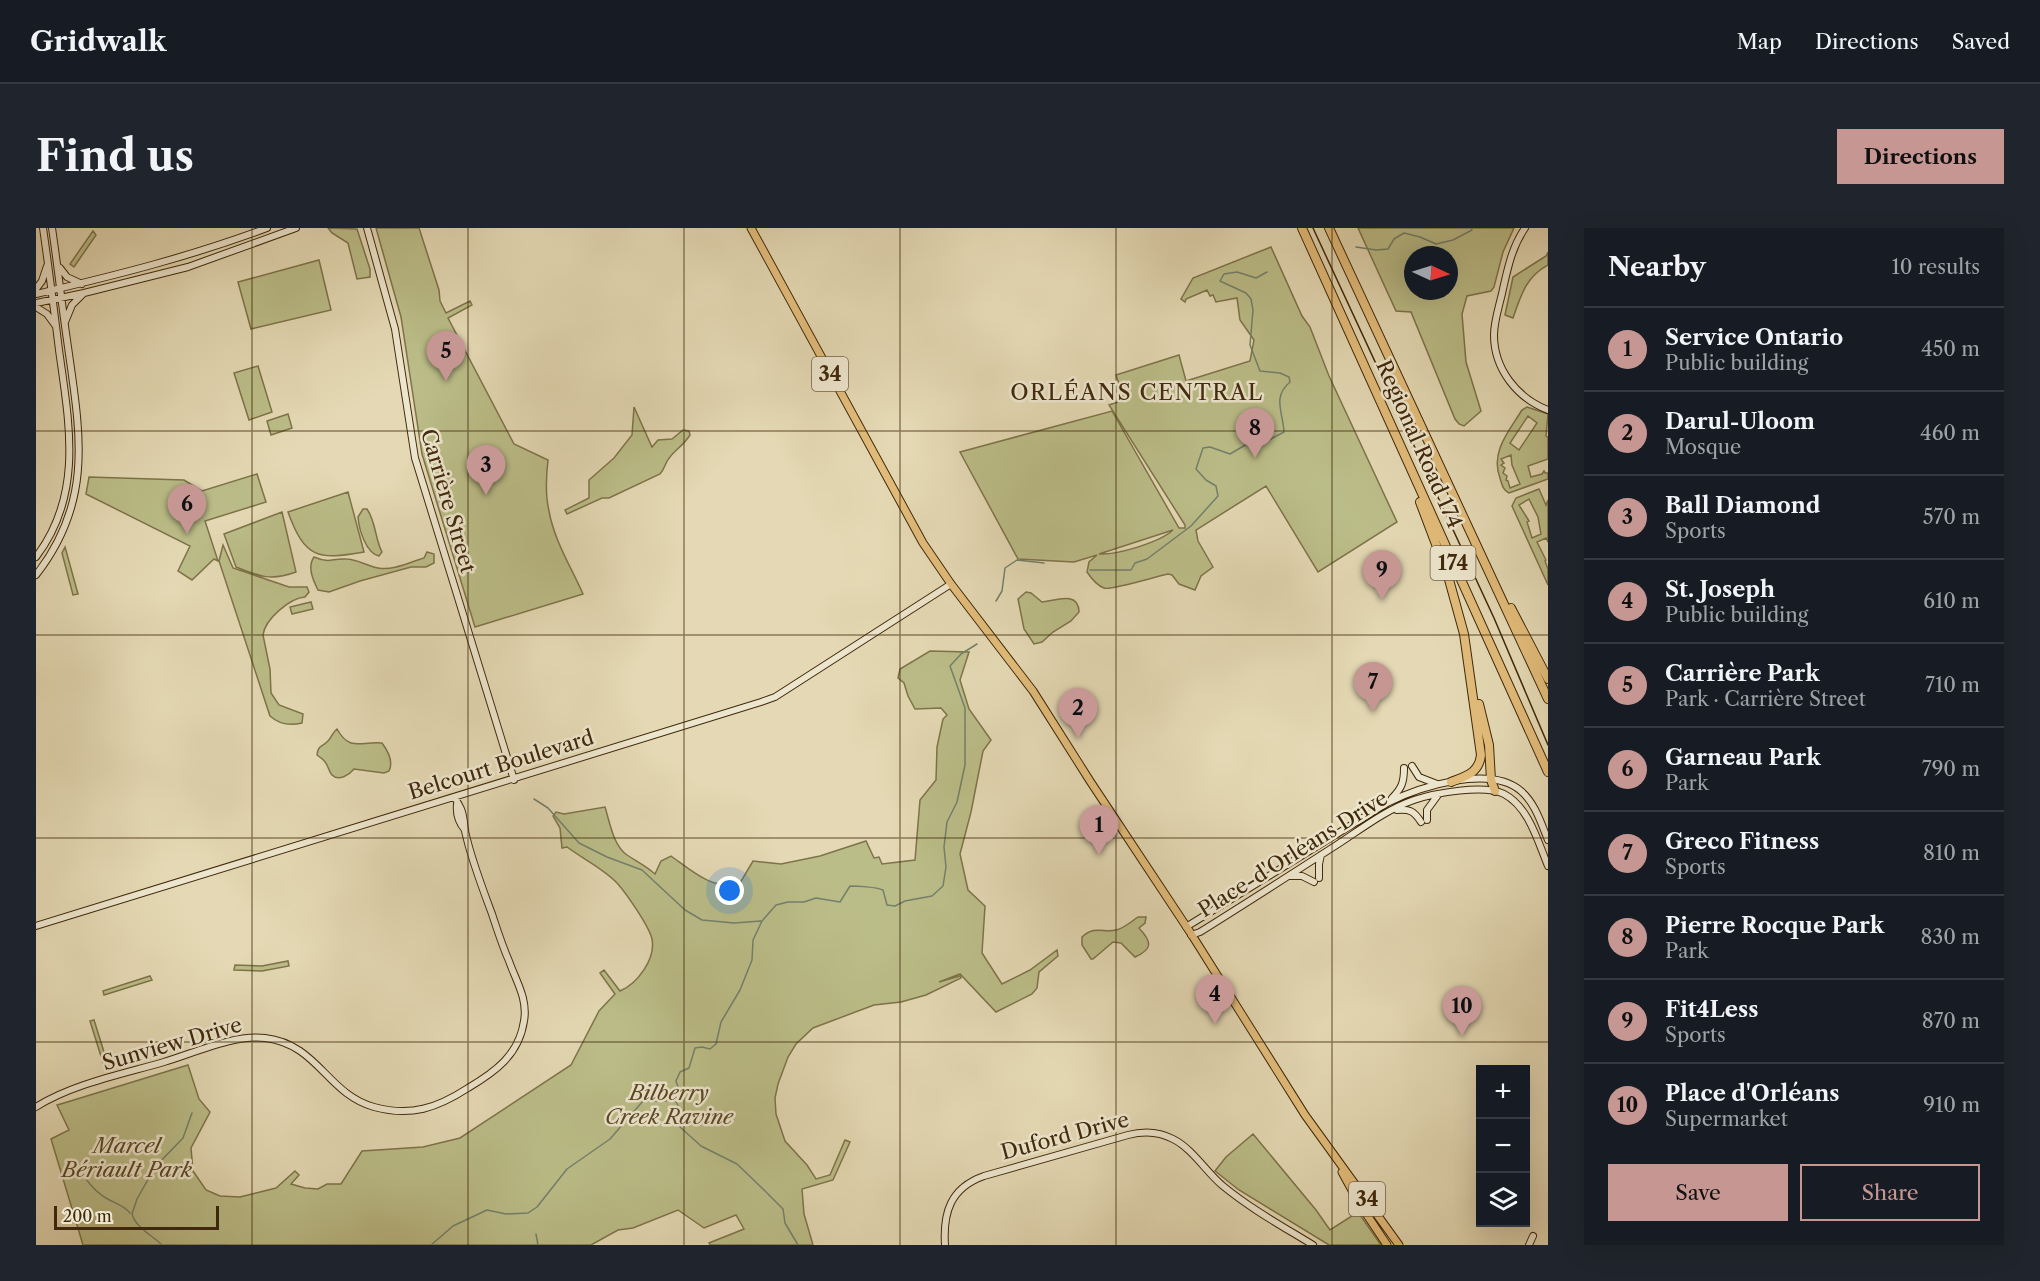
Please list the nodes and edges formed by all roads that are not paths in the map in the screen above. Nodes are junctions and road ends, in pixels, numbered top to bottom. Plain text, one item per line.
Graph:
1 (43, 228) edge
2 (52, 228) edge
3 (267, 228) edge
4 (296, 228) edge
5 (367, 228) edge
6 (751, 228) edge
7 (1302, 228) edge
8 (1329, 228) edge
9 (1525, 228) edge
10 (57, 260) junction
11 (48, 262) junction
12 (83, 284) junction
13 (36, 289) edge
14 (60, 289) junction
15 (52, 291) junction
16 (84, 293) junction
17 (36, 294) edge
18 (61, 298) junction
19 (53, 299) junction
20 (36, 305) edge
21 (64, 325) junction
22 (56, 328) junction
23 (1359, 355) junction
24 (1548, 410) edge
25 (1431, 451) junction
26 (36, 557) edge
27 (36, 575) edge
28 (951, 584) junction
29 (1469, 662) junction
30 (1548, 679) edge
31 (1548, 699) edge
32 (1548, 772) edge
33 (514, 780) junction
34 (1491, 780) junction
35 (1451, 782) junction
36 (1437, 784) junction
37 (1495, 790) junction
38 (1438, 794) junction
39 (456, 801) junction
40 (1387, 803) junction
41 (1390, 811) junction
42 (1548, 840) edge
43 (1322, 855) junction
44 (1548, 866) edge
45 (1287, 877) junction
46 (36, 926) edge
47 (1186, 927) junction
48 (1191, 935) junction
49 (36, 1107) edge
50 (1332, 1154) junction
51 (1533, 1236) dead end
52 (945, 1245) edge
53 (1313, 1245) edge
54 (1387, 1245) edge
55 (1399, 1245) edge
56 (1529, 1245) edge

1 - 11 street
2 - 10 street
3 - 12 street
4 - 16 street
5 - 33 street, Carrière Street
6 - 28 main road, 34
7 - 23 highway, Regional Road 174 / 174
8 - 25 highway, Regional Road 174 / 174
9 - 24 street
10 - 12 street
10 - 14 street
11 - 13 street
11 - 15 street
12 - 14 street
14 - 15 street
14 - 18 street
15 - 17 street
15 - 19 street
16 - 18 street
16 - 21 street
18 - 19 street
18 - 21 street
19 - 20 street
19 - 22 street
20 - 22 street
21 - 27 street
22 - 26 street
23 - 29 highway
23 - 32 highway, Regional Road 174 / 174
25 - 30 highway
25 - 31 highway, Regional Road 174 / 174
28 - 33 street, Belcourt Boulevard
28 - 47 main road, 34
29 - 34 highway
29 - 35 highway
33 - 39 street, Belcourt Boulevard
34 - 35 street, Place-d'Orléans Drive
34 - 37 highway
34 - 42 street, Place-d'Orléans Drive
35 - 36 street, Place-d'Orléans Drive
36 - 40 street, Place-d'Orléans Drive
36 - 40 street
37 - 38 street, Place-d'Orléans Drive
37 - 44 street
38 - 41 street, Place-d'Orléans Drive
38 - 41 street
39 - 46 street, Belcourt Boulevard
39 - 49 street, Sunview Drive
40 - 47 street, Place-d'Orléans Drive
41 - 43 street, Place-d'Orléans Drive
43 - 45 street, Place-d'Orléans Drive
43 - 45 street
45 - 48 street, Place-d'Orléans Drive
47 - 48 main road, 34
48 - 50 main road, 34
50 - 54 main road, 34
50 - 55 main road, 34
51 - 56 street
52 - 53 street, Duford Drive

